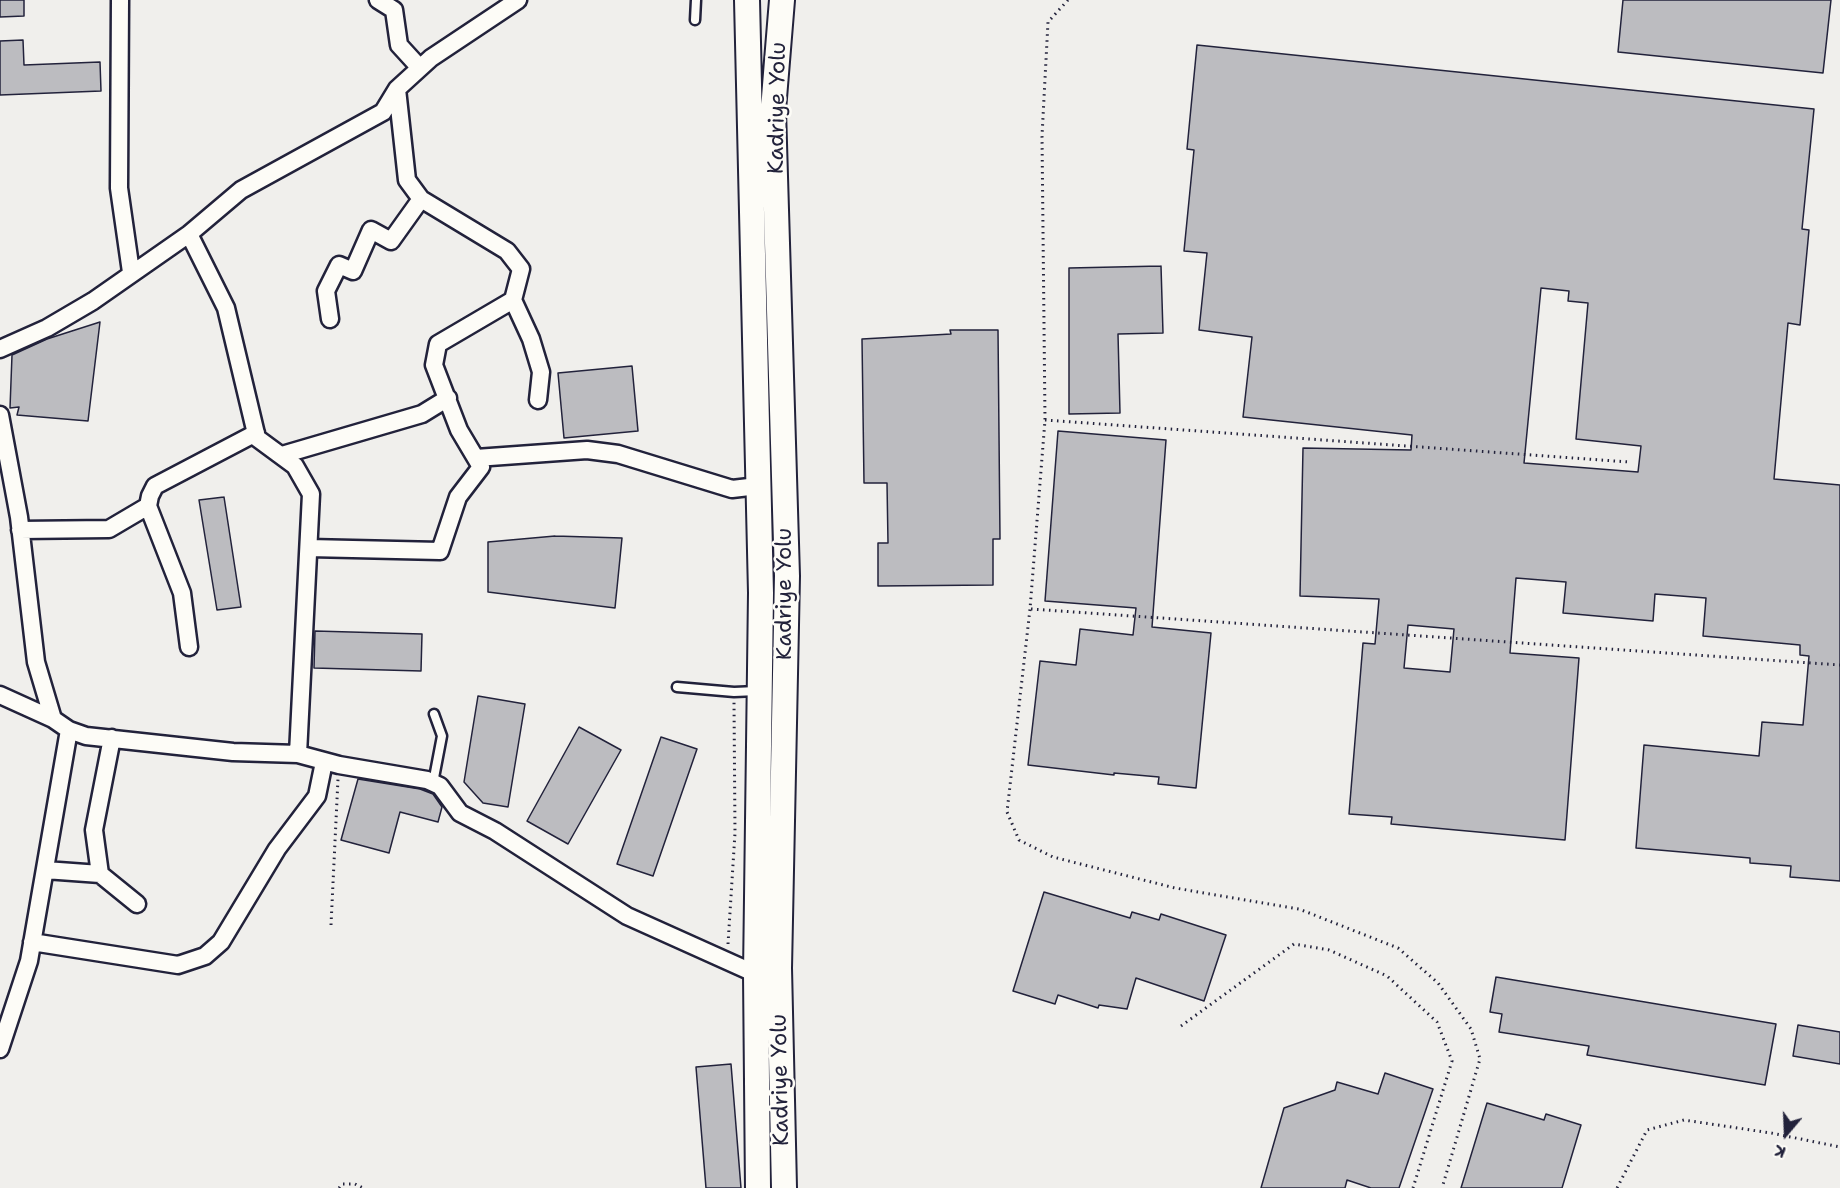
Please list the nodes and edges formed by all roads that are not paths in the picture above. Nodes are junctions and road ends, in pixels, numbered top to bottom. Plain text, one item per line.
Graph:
1 (120, 0) edge
2 (378, 0) edge
3 (518, 0) edge
4 (696, 0) edge
5 (747, 0) edge
6 (782, 0) edge
7 (695, 20) dead end
8 (420, 68) junction
9 (397, 89) junction
10 (421, 199) junction
11 (189, 234) junction
12 (131, 272) junction
13 (513, 300) junction
14 (330, 319) dead end
15 (0, 350) edge
16 (448, 398) junction
17 (538, 400) dead end
18 (0, 415) edge
19 (256, 433) junction
20 (282, 455) junction
21 (476, 458) junction
22 (758, 486) junction
23 (148, 506) junction
24 (20, 530) junction
25 (309, 548) junction
26 (189, 647) dead end
27 (677, 687) dead end
28 (760, 691) junction
29 (0, 695) edge
30 (434, 714) dead end
31 (53, 719) junction
32 (69, 730) junction
33 (112, 738) junction
34 (298, 754) junction
35 (332, 764) junction
36 (433, 783) junction
37 (45, 870) junction
38 (100, 874) junction
39 (137, 904) dead end
40 (32, 942) junction
41 (779, 968) junction
42 (756, 974) junction
43 (0, 1049) edge
44 (758, 1188) edge
45 (784, 1188) edge

1 - 12 street
2 - 8 street
3 - 8 street
4 - 7 lane
5 - 22 main road, Kadriye Yolu
6 - 41 main road, Kadriye Yolu
8 - 9 street
9 - 10 street
9 - 11 street
10 - 13 street
10 - 14 street
11 - 12 street
11 - 19 street
12 - 15 street
13 - 16 street
13 - 17 street
16 - 20 street
16 - 21 street
18 - 24 street
19 - 20 street
19 - 23 street
20 - 25 street
21 - 22 street
21 - 25 street
22 - 28 main road, Kadriye Yolu
23 - 24 street
23 - 26 street
24 - 31 street
25 - 34 street
27 - 28 lane
28 - 42 main road, Kadriye Yolu
29 - 31 street
30 - 36 lane
31 - 32 street
32 - 33 street
32 - 37 street
33 - 34 street
33 - 38 street
34 - 35 street
35 - 36 street
35 - 40 street
36 - 42 street
37 - 38 street
37 - 40 street
38 - 39 street
40 - 43 street
41 - 42 street
41 - 45 main road, Kadriye Yolu
42 - 44 main road, Kadriye Yolu

